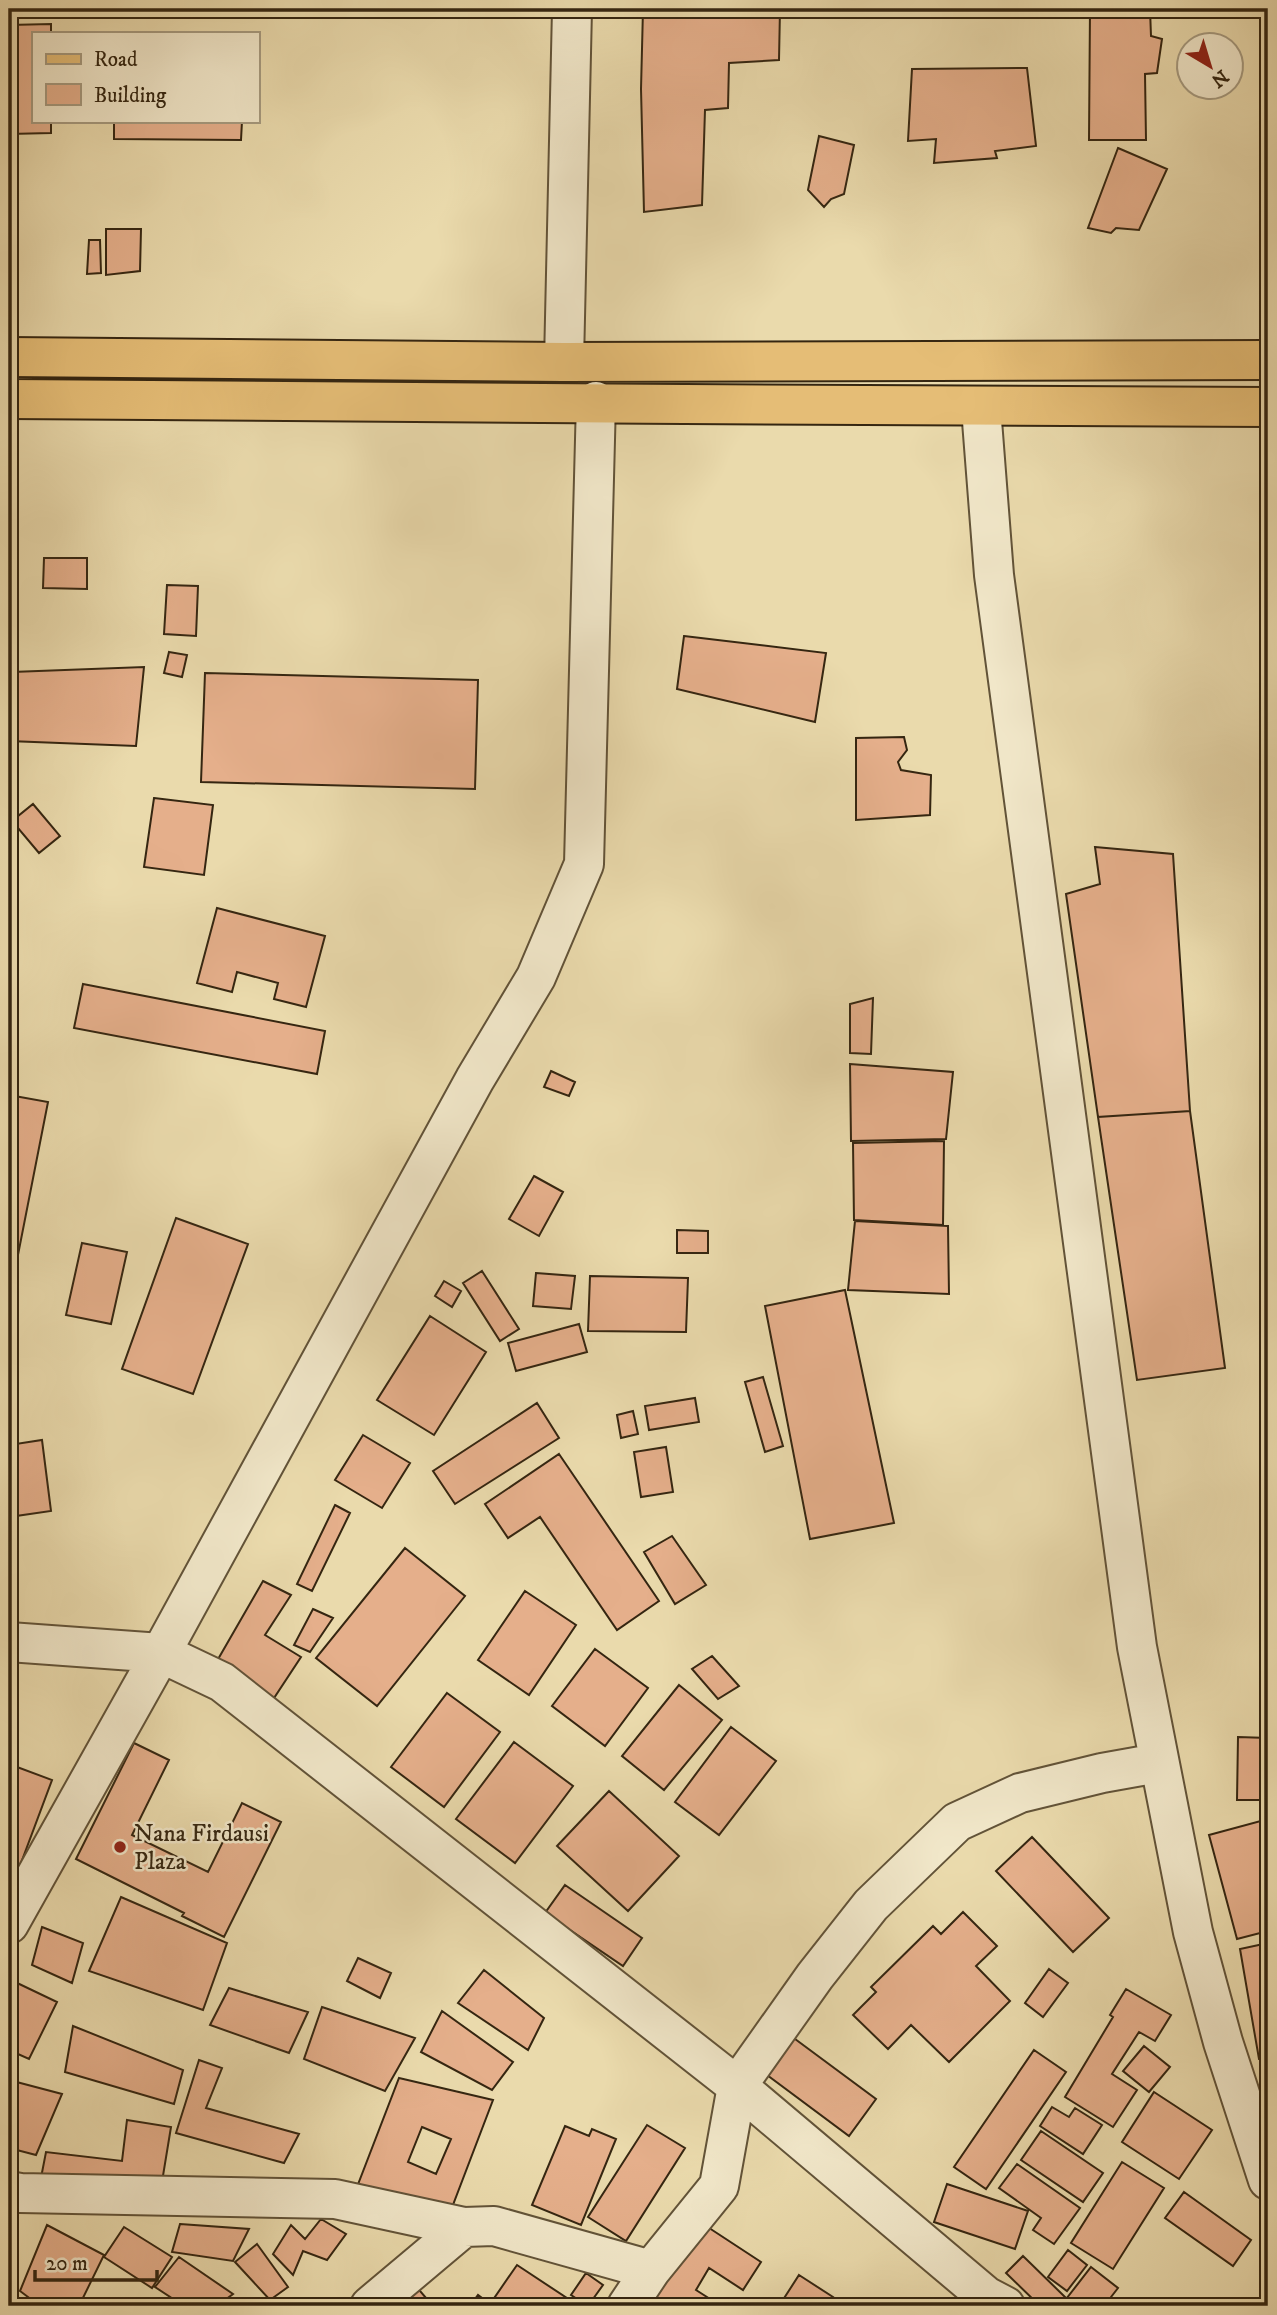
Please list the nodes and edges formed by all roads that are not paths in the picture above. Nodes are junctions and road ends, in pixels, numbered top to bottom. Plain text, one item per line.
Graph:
1 (572, 9) edge
2 (9, 357) edge
3 (1268, 360) edge
4 (564, 362) junction
5 (9, 399) edge
6 (596, 401) junction
7 (1268, 407) edge
8 (981, 408) junction
9 (9, 1642) edge
10 (161, 1653) junction
11 (1158, 1763) junction
12 (9, 1924) edge
13 (737, 2086) junction
14 (1268, 2180) edge
15 (9, 2191) edge
16 (464, 2227) junction
17 (651, 2270) junction
18 (370, 2306) edge
19 (627, 2306) edge
20 (1005, 2306) edge

1 - 4 street
2 - 4 main road
3 - 4 main road
5 - 6 main road
6 - 8 main road
6 - 10 street
7 - 8 main road
8 - 11 street
9 - 10 street
10 - 12 street
10 - 13 street
11 - 13 street
11 - 14 street
13 - 17 street
13 - 20 street
15 - 16 street
16 - 17 street
16 - 18 street
17 - 19 street

